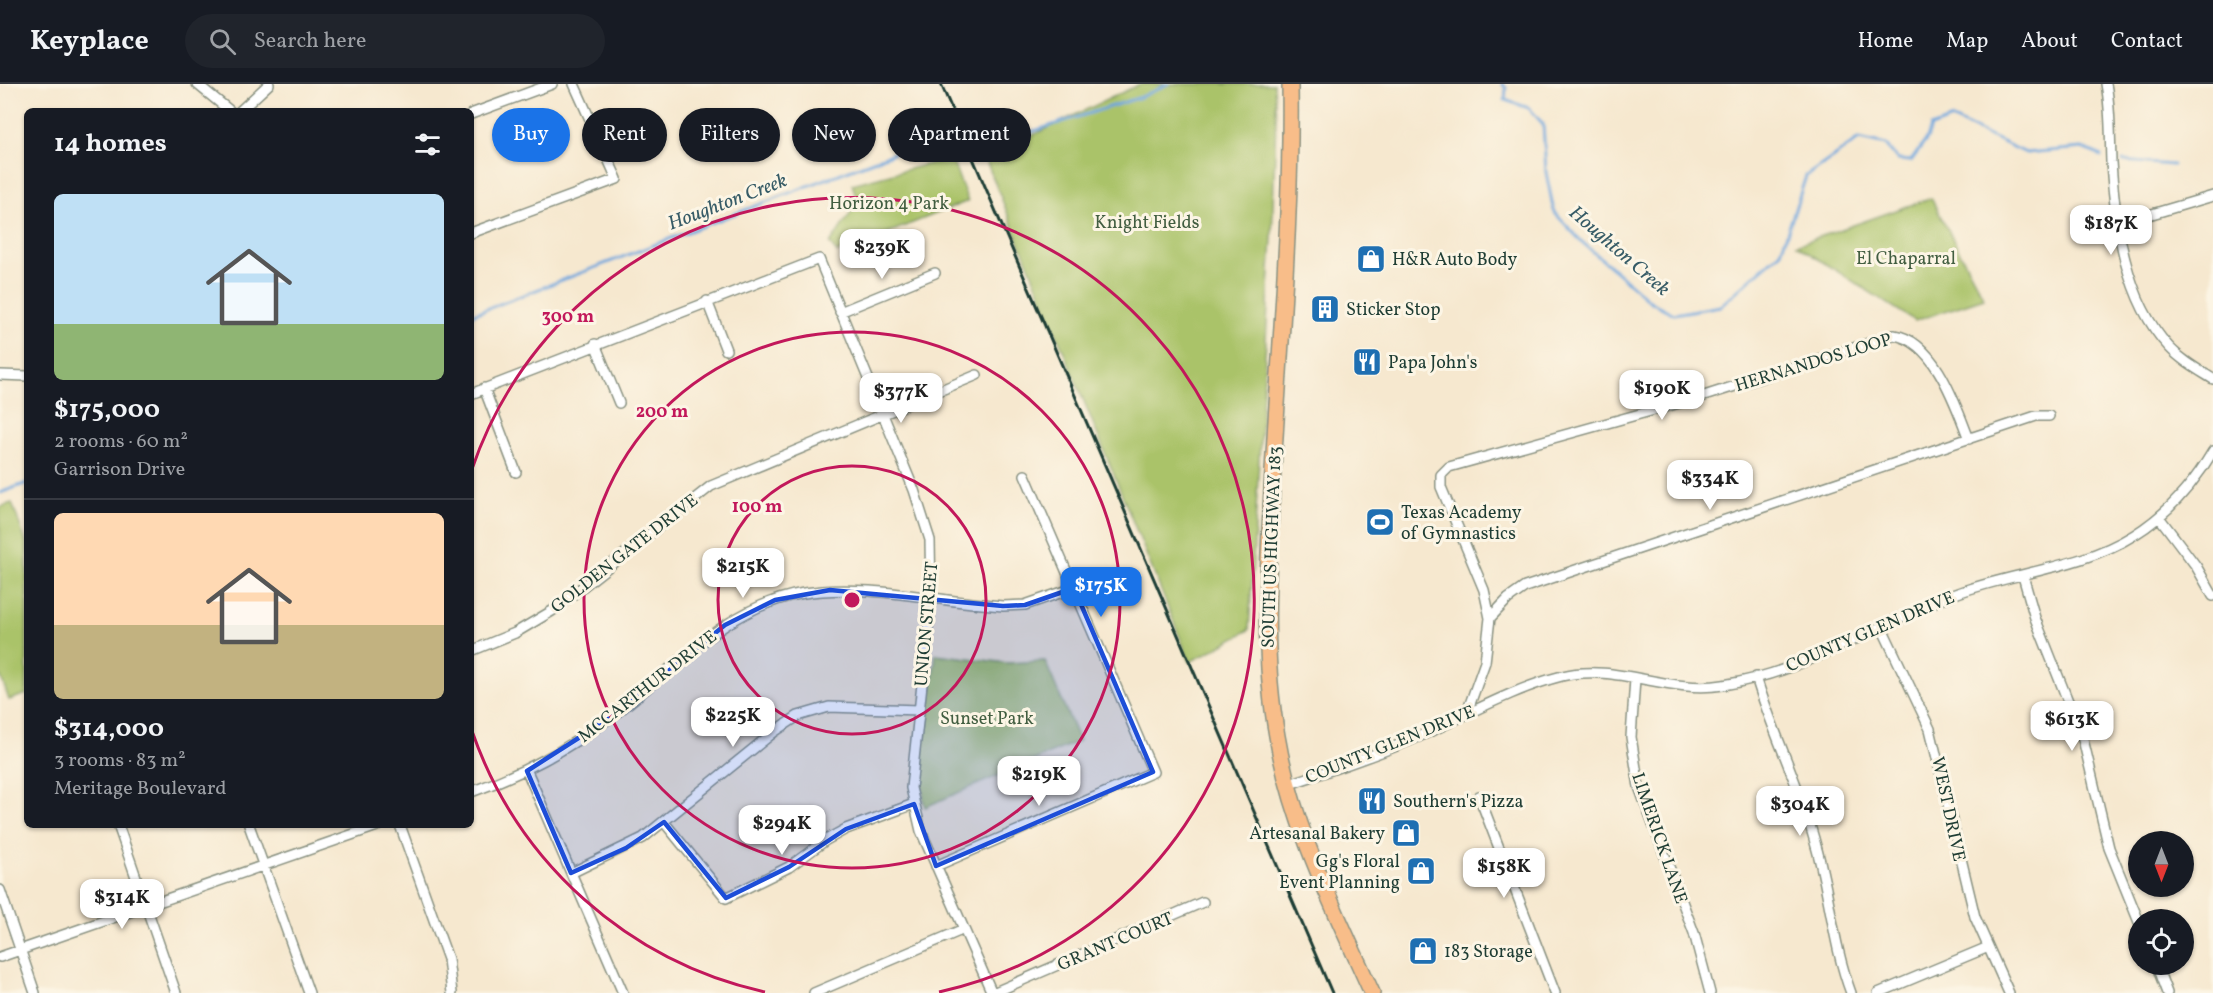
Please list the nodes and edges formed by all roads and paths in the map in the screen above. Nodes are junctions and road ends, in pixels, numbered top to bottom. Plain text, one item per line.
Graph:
1 (197, 84) edge
2 (269, 84) edge
3 (552, 84) edge
4 (574, 84) edge
5 (1290, 84) edge
6 (2106, 84) edge
7 (227, 108) edge
8 (243, 108) edge
9 (474, 113) edge
10 (2213, 196) edge
11 (2118, 224) junction
12 (474, 232) edge
13 (935, 273) dead end
14 (707, 301) junction
15 (840, 312) junction
16 (595, 344) junction
17 (726, 350) dead end
18 (0, 375) edge
19 (977, 375) dead end
20 (24, 376) edge
21 (2213, 379) edge
22 (484, 388) junction
23 (474, 393) edge
24 (619, 403) dead end
25 (882, 413) junction
26 (2049, 416) dead end
27 (1969, 439) junction
28 (2213, 451) edge
29 (516, 472) dead end
30 (1025, 474) dead end
31 (2159, 518) junction
32 (2023, 576) junction
33 (1074, 588) junction
34 (2213, 596) edge
35 (931, 599) junction
36 (1490, 618) junction
37 (1882, 628) junction
38 (474, 650) edge
39 (1756, 677) junction
40 (1635, 679) junction
41 (918, 710) junction
42 (1466, 715) junction
43 (527, 771) junction
44 (1287, 785) junction
45 (474, 791) edge
46 (1479, 796) dead end
47 (914, 804) junction
48 (664, 822) junction
49 (119, 828) edge
50 (250, 828) edge
51 (371, 828) edge
52 (401, 828) edge
53 (263, 866) junction
54 (936, 866) junction
55 (571, 873) junction
56 (0, 890) edge
57 (1203, 902) dead end
58 (147, 907) junction
59 (2134, 909) edge
60 (964, 929) junction
61 (1986, 948) junction
62 (22, 951) junction
63 (0, 957) edge
64 (2160, 975) edge
65 (35, 993) edge
66 (176, 993) edge
67 (309, 993) edge
68 (452, 993) edge
69 (623, 993) edge
70 (814, 993) edge
71 (992, 993) edge
72 (1372, 993) edge
73 (1555, 993) edge
74 (1710, 993) edge
75 (1851, 993) edge
76 (1878, 993) edge
77 (2009, 993) edge
78 (2167, 993) edge

1 - 7 street
2 - 8 street
3 - 9 street
4 - 12 street
5 - 44 main road, SOUTH US HIGHWAY 183
6 - 11 street
10 - 11 street
11 - 21 street
13 - 15 street
14 - 15 street, UNION STREET
14 - 16 street
14 - 17 street
15 - 25 street, UNION STREET
16 - 22 street
16 - 24 street
18 - 20 street
19 - 25 street, GOLDEN GATE DRIVE
22 - 23 street
22 - 29 street
25 - 35 street, UNION STREET
25 - 38 street, GOLDEN GATE DRIVE
26 - 27 street
27 - 36 street
27 - 36 street, HERNANDOS LOOP
28 - 31 street, COUNTY GLEN DRIVE
30 - 33 street
31 - 32 street, COUNTY GLEN DRIVE
31 - 34 street
32 - 37 street, COUNTY GLEN DRIVE
32 - 59 street
33 - 35 street, MCCARTHUR DRIVE
33 - 54 street
35 - 41 street, UNION STREET
35 - 43 street, MCCARTHUR DRIVE
36 - 42 street, HERNANDOS LOOP
37 - 39 street, COUNTY GLEN DRIVE
37 - 61 street, WEST DRIVE
39 - 40 street, COUNTY GLEN DRIVE
39 - 75 street
40 - 42 street, COUNTY GLEN DRIVE
40 - 74 street, LIMERICK LANE
41 - 47 street, UNION STREET
41 - 48 street
42 - 44 street, COUNTY GLEN DRIVE
43 - 45 street, MCCARTHUR DRIVE
43 - 55 street
44 - 72 main road, SOUTH US HIGHWAY 183
46 - 73 street
47 - 48 street
47 - 54 street, UNION STREET
48 - 55 street
49 - 58 street
50 - 53 street
51 - 53 street
52 - 68 street
53 - 58 street
53 - 67 street
54 - 60 street, UNION STREET
55 - 69 street
56 - 62 street
57 - 71 street, GRANT COURT
58 - 62 street
58 - 66 street
60 - 70 street
60 - 71 street, UNION STREET
61 - 76 street
61 - 77 street, WEST DRIVE
62 - 63 street
62 - 65 street
64 - 78 street

